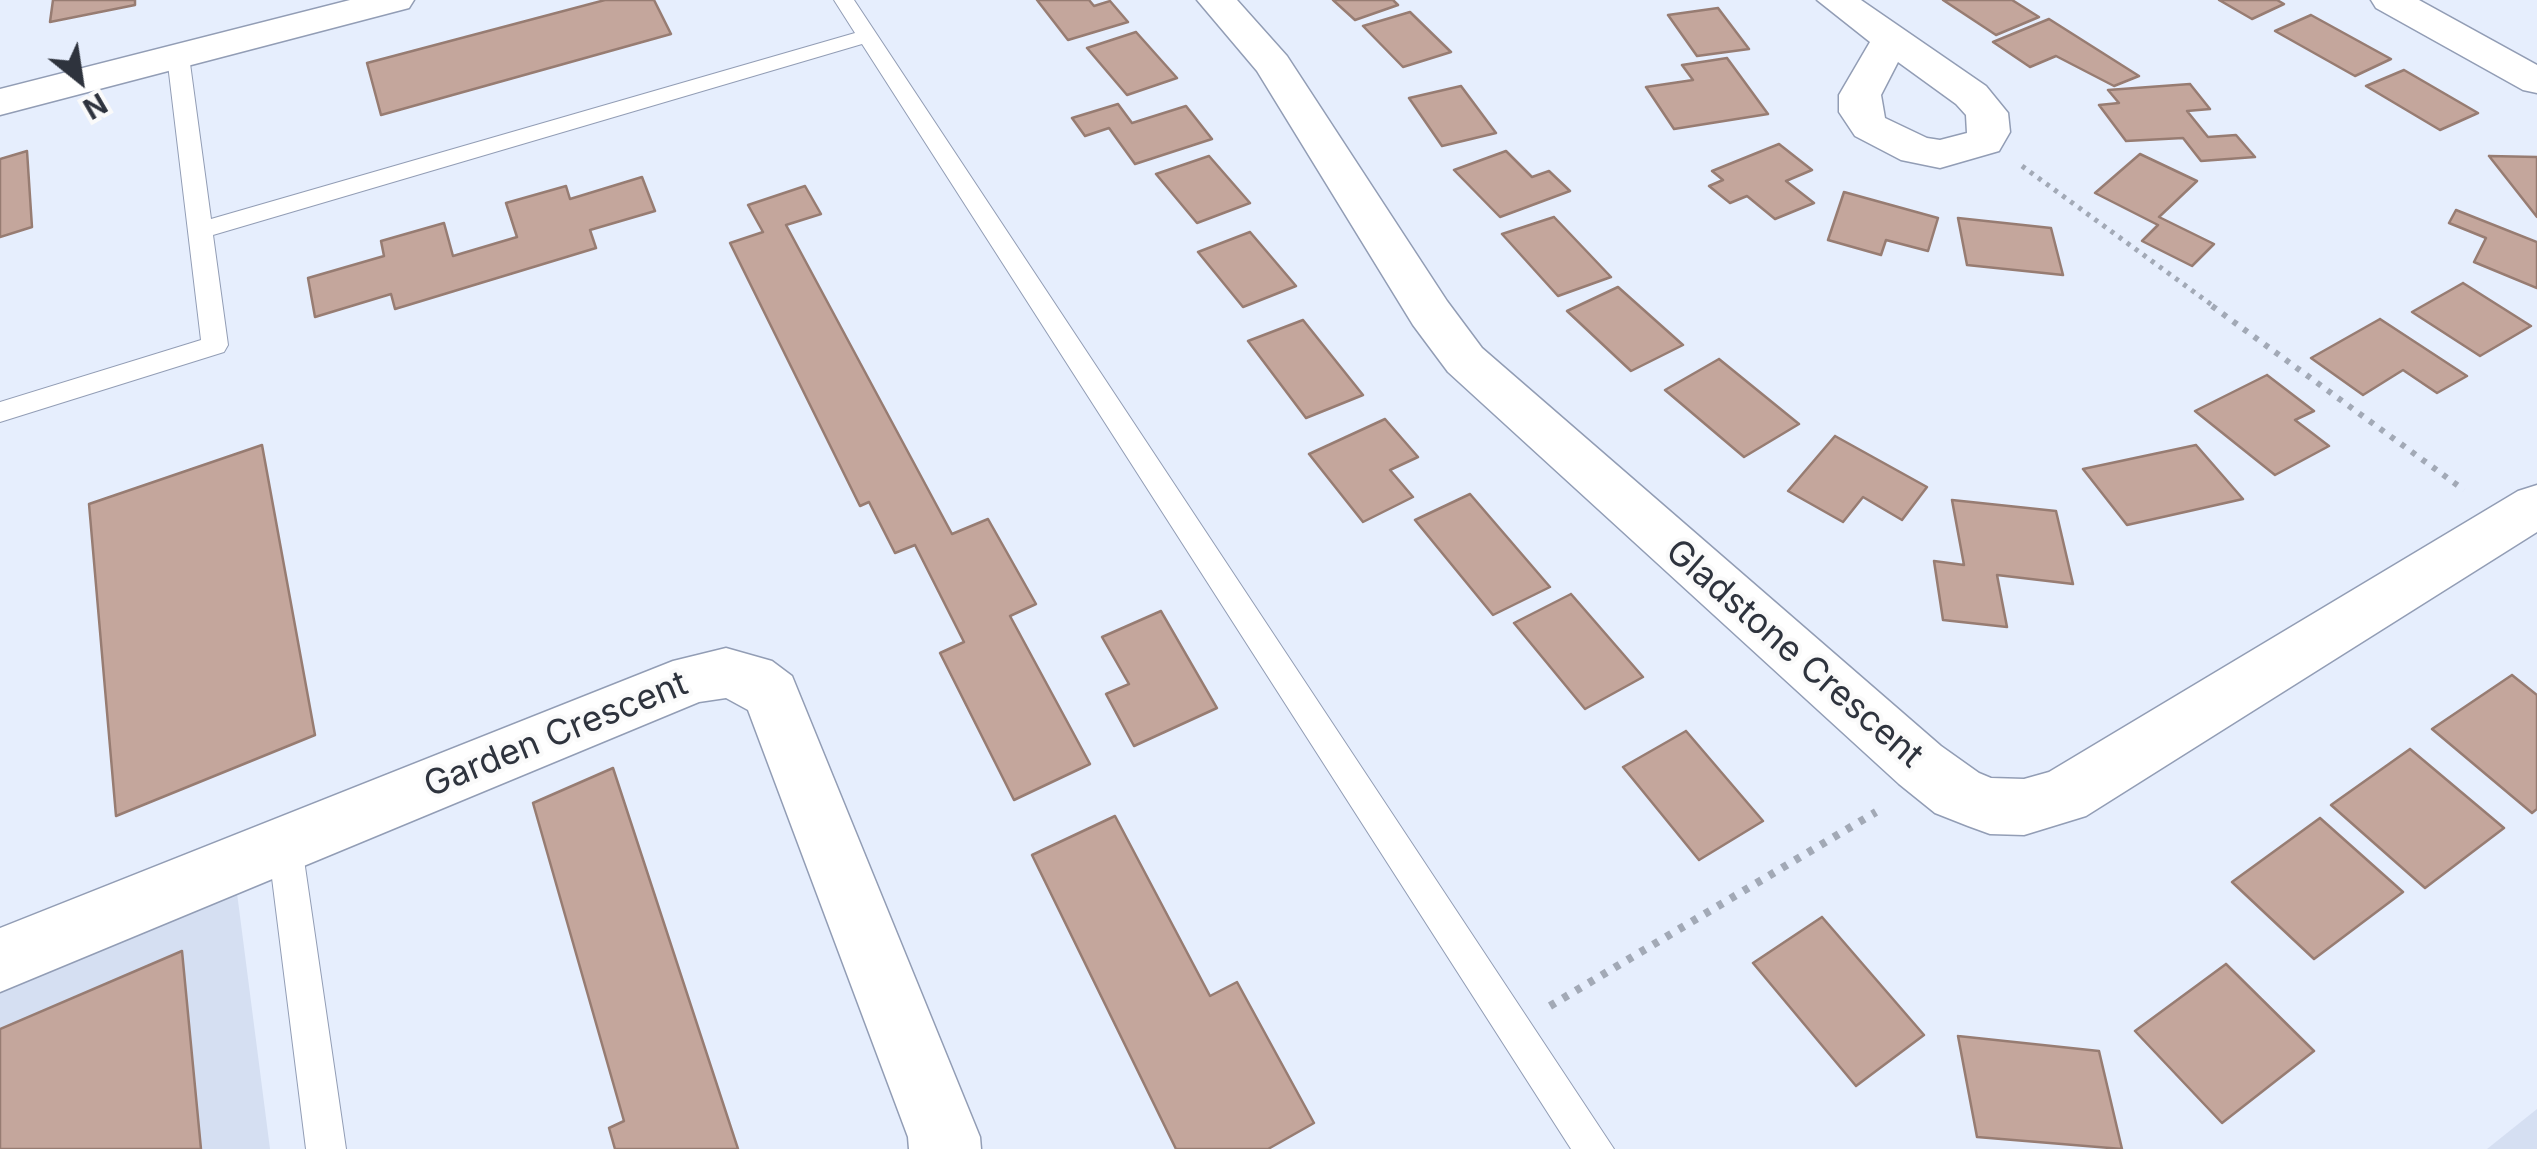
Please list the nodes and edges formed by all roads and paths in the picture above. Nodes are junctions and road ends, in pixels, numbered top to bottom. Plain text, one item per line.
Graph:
1 (395, 0) edge
2 (844, 0) edge
3 (1216, 0) edge
4 (1836, 0) edge
5 (2390, 0) edge
6 (868, 36) junction
7 (1891, 40) junction
8 (178, 56) junction
9 (2537, 81) edge
10 (0, 102) edge
11 (1984, 142) junction
12 (202, 230) junction
13 (0, 412) edge
14 (2472, 497) dead end
15 (2537, 506) edge
16 (1876, 812) dead end
17 (285, 846) junction
18 (0, 960) edge
19 (1514, 1027) junction
20 (326, 1149) edge
21 (946, 1149) edge
22 (1594, 1149) edge

1 - 8 street
2 - 6 lane
3 - 15 street, Gladstone Crescent
4 - 7 street
5 - 9 street
6 - 12 lane
6 - 19 lane
7 - 11 street
7 - 11 street
8 - 10 street
8 - 12 lane
11 - 14 path
12 - 13 lane
16 - 19 path
17 - 18 street, Garden Crescent
17 - 20 lane
17 - 21 street, Garden Crescent
19 - 22 lane

